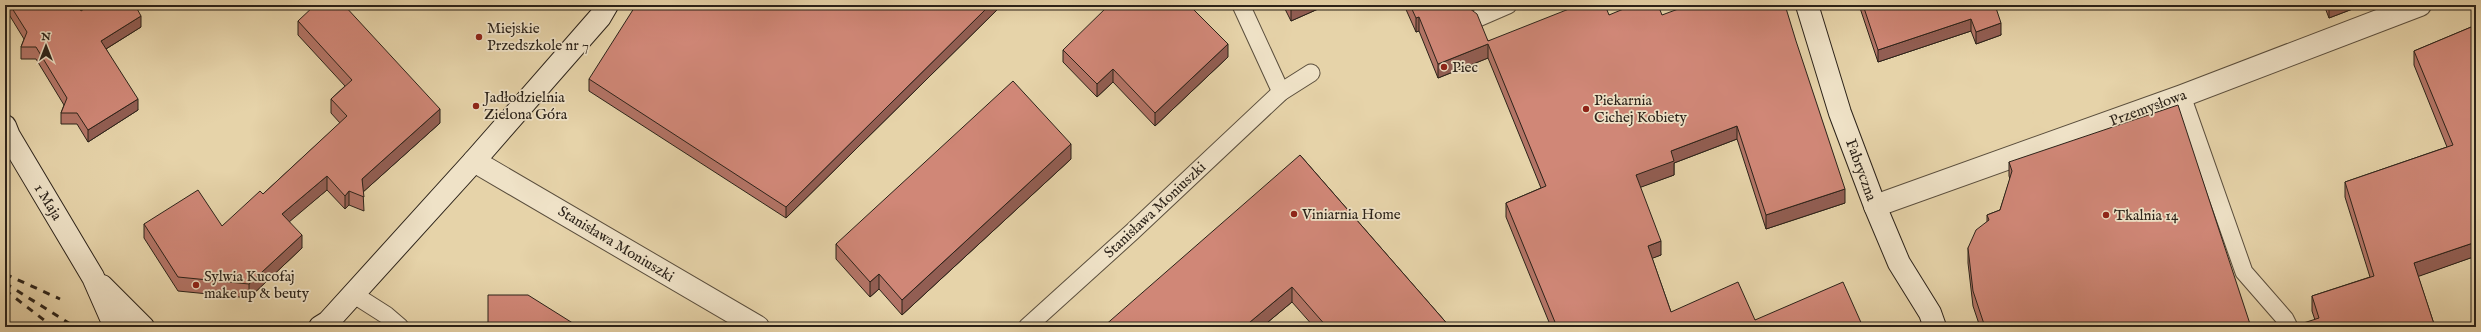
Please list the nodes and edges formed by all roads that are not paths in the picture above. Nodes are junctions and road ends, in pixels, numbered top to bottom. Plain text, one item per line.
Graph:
1 (607, 5) edge
2 (1241, 5) edge
3 (1508, 5) edge
4 (1807, 5) edge
5 (2420, 5) edge
6 (1478, 18) edge
7 (1311, 73) dead end
8 (1281, 92) junction
9 (2182, 96) junction
10 (5, 126) edge
11 (474, 161) junction
12 (1875, 206) junction
13 (93, 277) junction
14 (353, 294) junction
15 (324, 325) edge
16 (115, 327) edge
17 (144, 327) edge
18 (400, 327) edge
19 (758, 327) edge
20 (1027, 327) edge
21 (1935, 327) edge
22 (2288, 327) edge

1 - 11 street
2 - 8 lane
3 - 6 lane
4 - 12 street, Fabryczna
5 - 9 street, Przemysłowa
7 - 8 lane, Stanisława Moniuszki
8 - 20 lane, Stanisława Moniuszki
9 - 12 street, Przemysłowa
9 - 22 lane
10 - 13 street, 1 Maja
11 - 14 street
11 - 19 street, Stanisława Moniuszki
12 - 21 street, Fabryczna
13 - 16 street, 1 Maja
13 - 17 street, 1 Maja
14 - 15 street
14 - 18 lane

